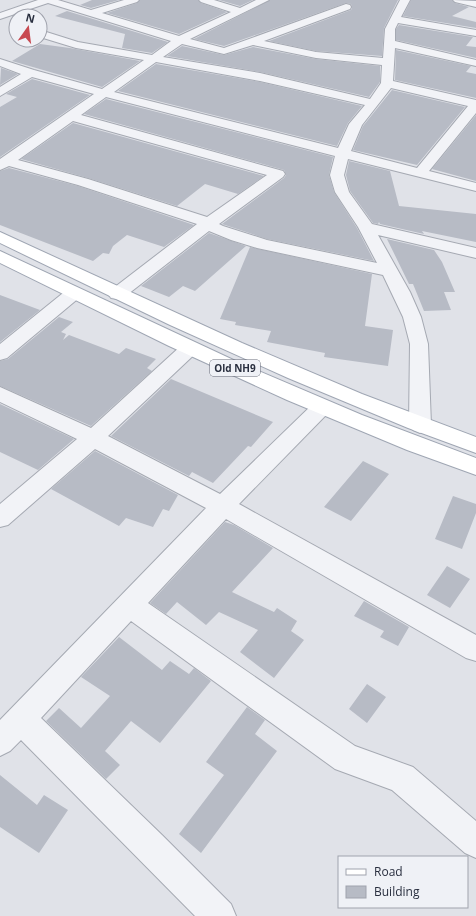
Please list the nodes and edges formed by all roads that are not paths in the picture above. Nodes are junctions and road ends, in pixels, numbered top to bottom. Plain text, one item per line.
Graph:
1 (48, 0) edge
2 (134, 0) edge
3 (204, 0) edge
4 (264, 0) edge
5 (405, 0) edge
6 (458, 0) edge
7 (327, 2) dead end
8 (476, 4) edge
9 (240, 11) junction
10 (91, 13) junction
11 (0, 16) edge
12 (395, 19) junction
13 (476, 32) edge
14 (48, 35) edge
15 (180, 40) junction
16 (252, 42) junction
17 (388, 43) junction
18 (224, 51) junction
19 (154, 58) junction
20 (0, 62) edge
21 (387, 62) junction
22 (476, 63) edge
23 (199, 66) junction
24 (30, 73) junction
25 (387, 83) junction
26 (0, 92) edge
27 (104, 94) junction
28 (373, 103) junction
29 (476, 105) edge
30 (72, 117) junction
31 (343, 153) junction
32 (4, 163) edge
33 (421, 172) junction
34 (476, 186) edge
35 (208, 224) junction
36 (366, 227) junction
37 (0, 237) edge
38 (476, 253) edge
39 (0, 256) edge
40 (390, 271) junction
41 (74, 293) junction
42 (118, 294) junction
43 (190, 348) junction
44 (0, 354) edge
45 (0, 394) edge
46 (322, 407) junction
47 (420, 425) junction
48 (93, 438) junction
49 (476, 446) edge
50 (476, 467) edge
51 (223, 506) junction
52 (0, 518) edge
53 (130, 604) junction
54 (476, 649) edge
55 (21, 719) junction
56 (0, 741) edge
57 (476, 842) edge
58 (219, 916) edge

1 - 10 street
1 - 11 street
2 - 10 street
3 - 9 street
4 - 9 street
5 - 12 street
6 - 8 street
7 - 16 street
9 - 15 street
10 - 15 street
12 - 13 street
12 - 17 street
14 - 19 street
15 - 18 street
15 - 19 street
16 - 18 street
16 - 21 street
17 - 21 street
17 - 22 street
18 - 23 street
19 - 23 street
19 - 27 street
20 - 24 street
21 - 25 street
23 - 28 street
24 - 26 street
24 - 27 street
25 - 28 street
25 - 29 street
27 - 30 street
27 - 31 street
28 - 31 street
29 - 33 street
30 - 32 street
30 - 35 street
31 - 33 street
31 - 36 street
32 - 35 street
33 - 34 street
35 - 40 street
35 - 42 street
36 - 38 street
36 - 40 street
37 - 42 main road, Old NH9
39 - 41 main road, Old NH9
40 - 47 street
41 - 43 main road, Old NH9
41 - 44 street
42 - 47 main road, Old NH9
43 - 46 main road, Old NH9
43 - 48 street
45 - 48 street
46 - 50 main road, Old NH9
46 - 51 street
47 - 49 main road, Old NH9
48 - 51 street
48 - 52 street
51 - 53 street
51 - 54 street
53 - 55 street
53 - 57 street
55 - 56 street
55 - 58 street

